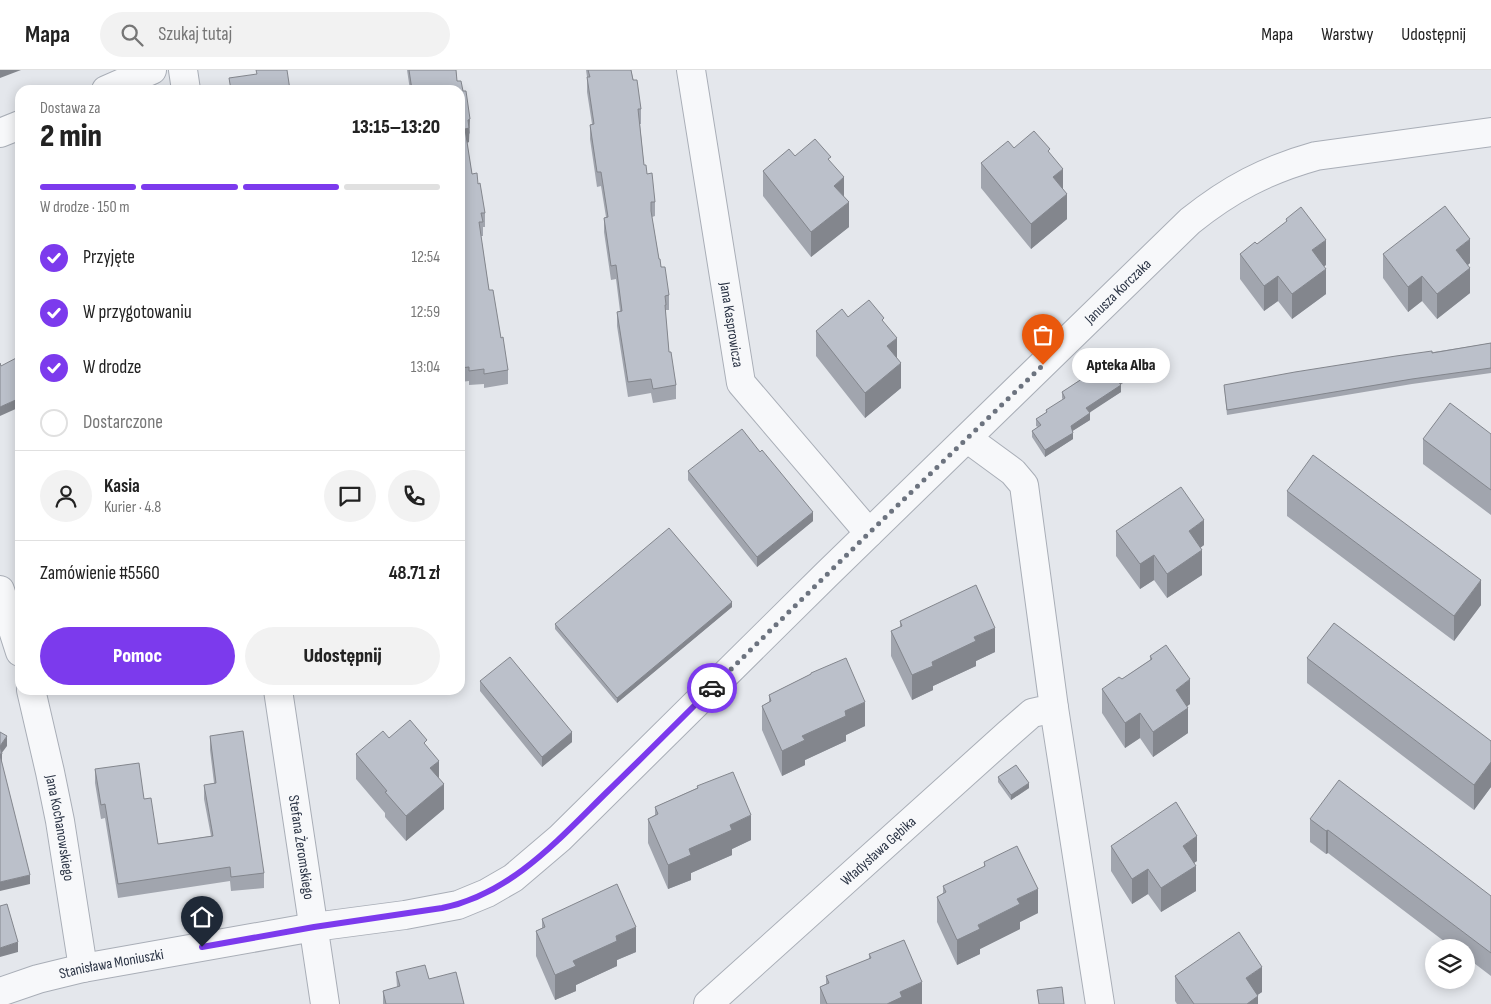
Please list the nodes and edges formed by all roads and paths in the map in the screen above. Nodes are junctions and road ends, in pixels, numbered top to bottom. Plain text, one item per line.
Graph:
1 (152, 70) edge
2 (183, 70) edge
3 (691, 70) edge
4 (118, 85) edge
5 (185, 85) edge
6 (15, 128) edge
7 (0, 132) edge
8 (1491, 132) edge
9 (968, 439) junction
10 (869, 533) junction
11 (0, 590) edge
12 (15, 636) edge
13 (32, 695) edge
14 (279, 695) edge
15 (1054, 708) junction
16 (314, 927) junction
17 (83, 968) junction
18 (0, 992) edge
19 (325, 1004) edge
20 (708, 1004) edge
21 (1100, 1004) edge

1 - 4 street
2 - 5 street
3 - 10 street, Jana Kasprowicza
6 - 7 street
8 - 9 street, Janusza Korczaka
9 - 10 street, Janusza Korczaka
9 - 15 street
10 - 16 street, Janusza Korczaka
11 - 12 street
13 - 17 street, Jana Kochanowskiego
14 - 16 street, Stefana Żeromskiego
15 - 20 street, Władysława Gębika
15 - 21 street
16 - 17 street, Stanisława Moniuszki
16 - 19 street, Stefana Żeromskiego
17 - 18 street, Stanisława Moniuszki

